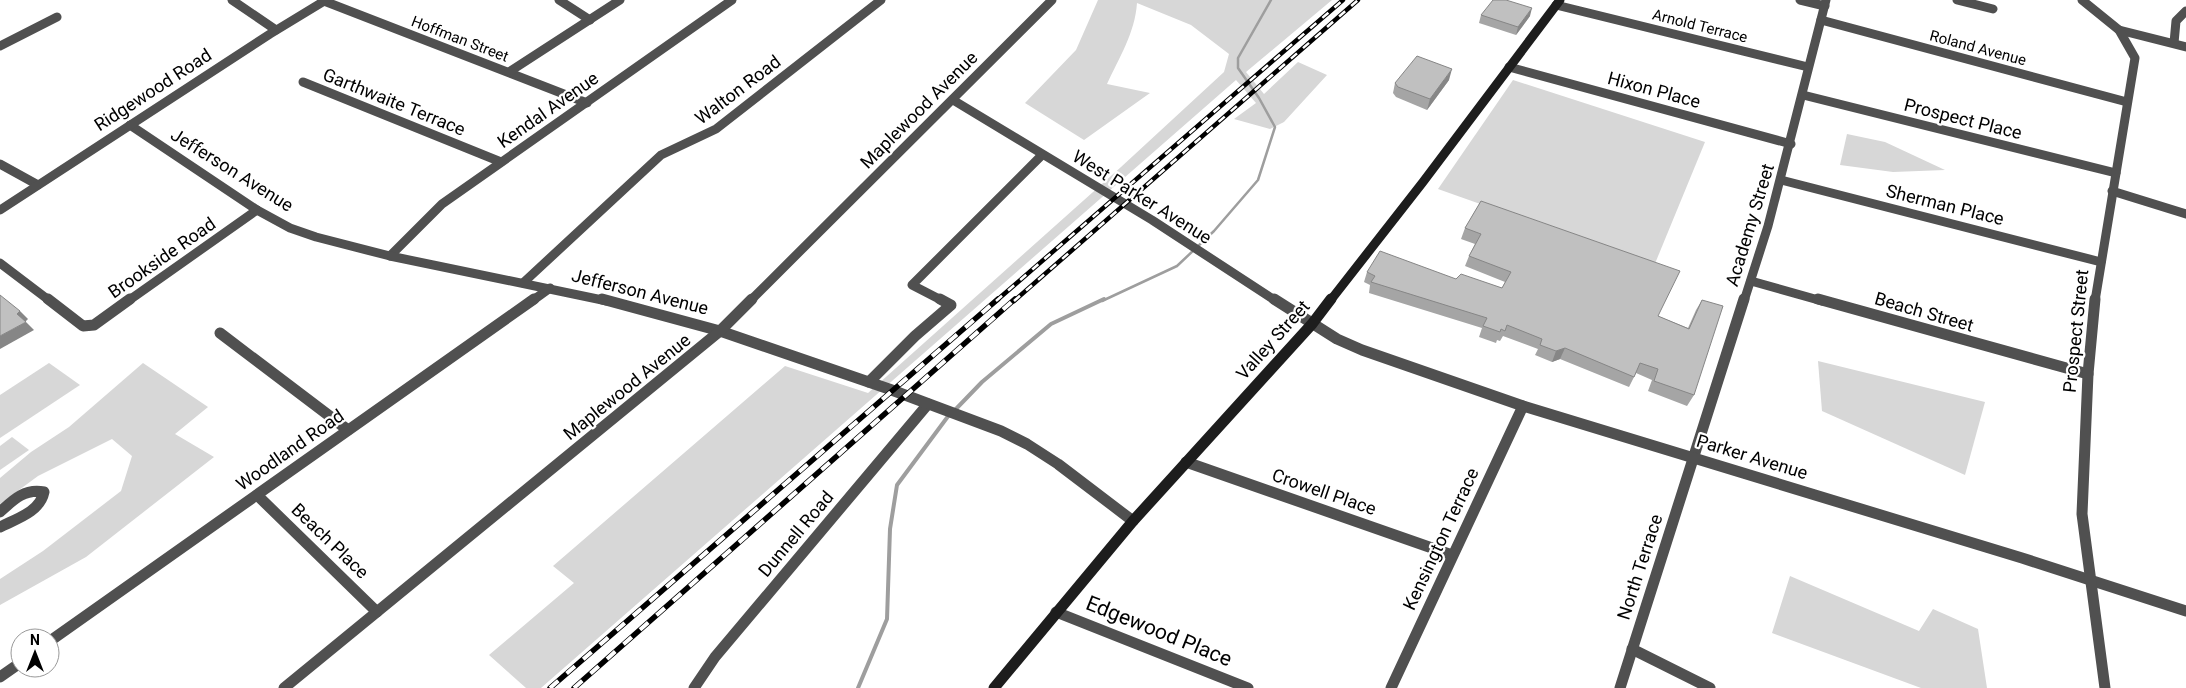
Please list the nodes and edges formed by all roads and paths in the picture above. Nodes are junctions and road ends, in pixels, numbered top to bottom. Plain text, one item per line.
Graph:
1 (232, 0) edge
2 (325, 0) edge
3 (559, 0) edge
4 (620, 0) edge
5 (732, 0) edge
6 (881, 0) edge
7 (1052, 0) edge
8 (1800, 0) edge
9 (1957, 0) edge
10 (2082, 0) edge
11 (1558, 2) edge
12 (1826, 3) edge
13 (1993, 9) dead end
14 (2186, 12) edge
15 (57, 17) dead end
16 (590, 20) junction
17 (1822, 20) junction
18 (276, 30) junction
19 (2119, 30) junction
20 (2174, 43) junction
21 (0, 46) edge
22 (2186, 47) edge
23 (1509, 67) junction
24 (1808, 67) junction
25 (508, 72) junction
26 (303, 82) dead end
27 (1803, 96) junction
28 (953, 100) junction
29 (587, 102) junction
30 (2127, 102) junction
31 (130, 124) junction
32 (1791, 144) junction
33 (1042, 155) junction
34 (501, 162) junction
35 (0, 164) edge
36 (2116, 174) junction
37 (1781, 180) junction
38 (38, 185) junction
39 (2112, 191) junction
40 (0, 210) edge
41 (257, 210) junction
42 (2186, 214) edge
43 (390, 256) junction
44 (2101, 262) junction
45 (0, 263) edge
46 (1751, 280) junction
47 (523, 283) junction
48 (550, 288) junction
49 (1312, 324) junction
50 (720, 331) junction
51 (220, 333) dead end
52 (2088, 374) junction
53 (869, 382) junction
54 (928, 404) junction
55 (1523, 406) junction
56 (348, 430) junction
57 (1694, 457) junction
58 (1186, 462) junction
59 (257, 495) junction
60 (0, 512) edge
61 (1134, 521) junction
62 (0, 527) edge
63 (1452, 555) junction
64 (2089, 580) junction
65 (2186, 611) edge
66 (377, 612) junction
67 (1056, 612) junction
68 (60, 635) edge
69 (1632, 649) junction
70 (284, 688) edge
71 (694, 688) edge
72 (994, 688) edge
73 (1248, 688) edge
74 (1391, 688) edge
75 (1620, 688) edge
76 (1710, 688) edge
77 (2105, 688) edge

1 - 18 street
2 - 18 street, Ridgewood Road
2 - 25 street, Hoffman Street
3 - 16 street
4 - 16 street
5 - 29 street, Kendal Avenue
6 - 47 street, Walton Road
7 - 28 street, Maplewood Avenue
8 - 12 street
9 - 13 street
10 - 19 street, Prospect Street
11 - 23 main road, Valley Street
11 - 24 street, Arnold Terrace
12 - 17 street, Academy Street
14 - 20 street
15 - 21 street
16 - 25 street
17 - 24 street, Academy Street
17 - 30 street, Roland Avenue
18 - 31 street, Ridgewood Road
19 - 20 street
19 - 30 street, Prospect Street
20 - 22 street
23 - 32 street, Hixon Place
23 - 49 main road, Valley Street
24 - 27 street, Academy Street
25 - 29 street, Hoffman Street
26 - 34 street, Garthwaite Terrace
27 - 32 street, Academy Street
27 - 36 street, Prospect Place
28 - 33 street, West Parker Avenue
28 - 50 street, Maplewood Avenue
29 - 34 street, Kendal Avenue
30 - 36 street, Prospect Street
31 - 38 street, Ridgewood Road
31 - 41 street, Jefferson Avenue
32 - 37 street, Academy Street
33 - 49 street, West Parker Avenue
33 - 53 street
34 - 43 street, Kendal Avenue
35 - 38 street
36 - 39 street, Prospect Street
37 - 44 street, Sherman Place
37 - 46 street, Academy Street
38 - 40 street, Ridgewood Road
39 - 42 street
39 - 44 street, Prospect Street
41 - 43 street, Jefferson Avenue
41 - 45 street, Brookside Road
43 - 47 street, Jefferson Avenue
44 - 52 street, Prospect Street
46 - 52 street, Beach Street
46 - 57 street, Academy Street
47 - 48 street, Jefferson Avenue
48 - 50 street, Jefferson Avenue
48 - 56 street, Woodland Road
49 - 55 street, Parker Avenue
49 - 58 main road, Valley Street
50 - 53 street, Jefferson Avenue
50 - 66 street, Maplewood Avenue
51 - 56 street
52 - 64 street, Prospect Street
53 - 54 street, Jefferson Avenue
54 - 61 street, Jefferson Avenue
54 - 71 street, Dunnell Road
55 - 57 street, Parker Avenue
55 - 63 street, Kensington Terrace
56 - 59 street, Woodland Road
57 - 64 street, Parker Avenue
57 - 69 street, North Terrace
58 - 61 main road, Valley Street
58 - 63 street, Crowell Place
59 - 66 street, Beach Place
59 - 68 street, Woodland Road
60 - 62 street
61 - 67 main road, Valley Street
63 - 74 street, Kensington Terrace
64 - 65 street, Parker Avenue
64 - 77 street, Prospect Street
66 - 70 street, Maplewood Avenue
67 - 72 main road, Valley Street
67 - 73 street, Edgewood Place
69 - 75 street, North Terrace
69 - 76 street

